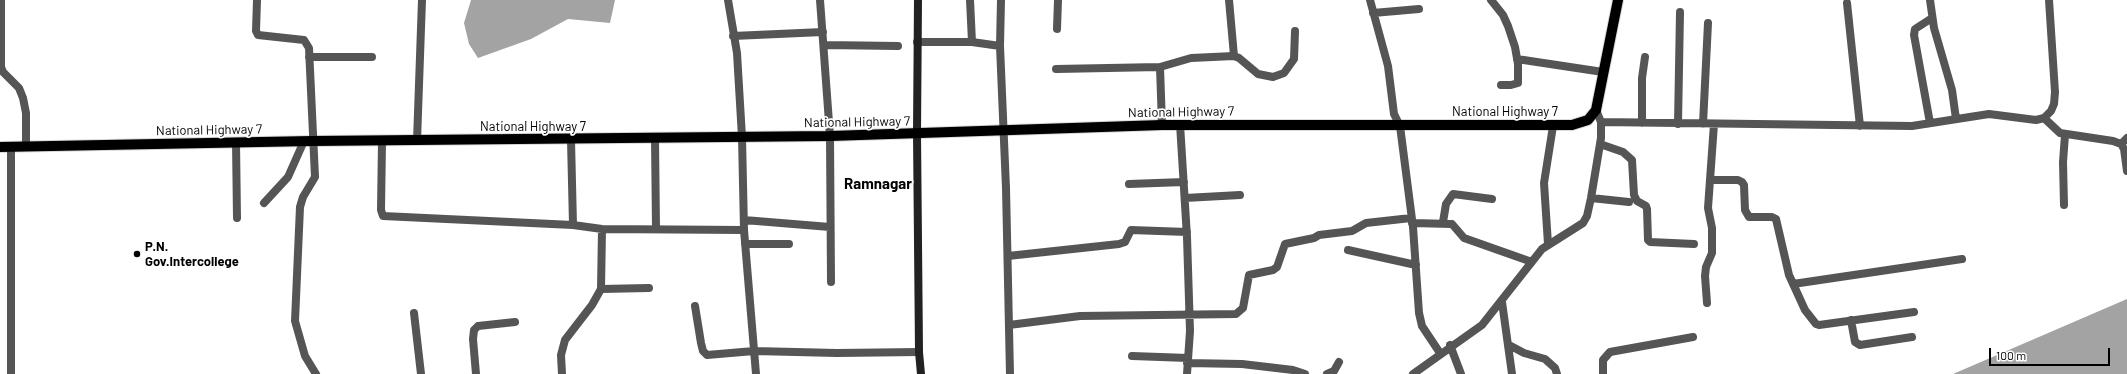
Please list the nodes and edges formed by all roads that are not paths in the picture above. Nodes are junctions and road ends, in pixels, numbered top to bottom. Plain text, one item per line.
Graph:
1 (257, 0) edge
2 (422, 0) edge
3 (728, 0) edge
4 (820, 0) edge
5 (918, 0) edge
6 (970, 0) edge
7 (1001, 0) edge
8 (1058, 0) edge
9 (1229, 0) edge
10 (1370, 0) edge
11 (1491, 0) edge
12 (1618, 0) edge
13 (1930, 0) edge
14 (2050, 0) edge
15 (1, 1) edge
16 (1847, 4) dead end
17 (1419, 9) dead end
18 (1680, 12) dead end
19 (1374, 13) junction
20 (1932, 18) junction
21 (1708, 23) dead end
22 (1057, 29) dead end
23 (1295, 31) dead end
24 (823, 32) junction
25 (733, 36) junction
26 (917, 42) junction
27 (972, 42) junction
28 (824, 46) junction
29 (898, 46) dead end
30 (1000, 46) junction
31 (1234, 56) junction
32 (309, 57) junction
33 (372, 57) dead end
34 (1645, 57) dead end
35 (1517, 60) junction
36 (1160, 67) junction
37 (1056, 69) dead end
38 (1603, 72) junction
39 (1501, 85) dead end
40 (1596, 110) junction
41 (1956, 118) junction
42 (2044, 118) junction
43 (1601, 122) junction
44 (1642, 123) junction
45 (1930, 123) junction
46 (1180, 124) junction
47 (1678, 124) junction
48 (1703, 124) junction
49 (1714, 124) junction
50 (1162, 125) junction
51 (1400, 126) junction
52 (1553, 126) junction
53 (1860, 126) junction
54 (1004, 130) junction
55 (917, 133) junction
56 (2065, 135) junction
57 (830, 136) junction
58 (742, 137) junction
59 (2127, 138) edge
60 (654, 139) junction
61 (571, 140) junction
62 (308, 141) junction
63 (417, 141) junction
64 (236, 142) junction
65 (382, 142) junction
66 (1600, 144) junction
67 (2121, 144) junction
68 (0, 147) edge
69 (11, 147) junction
70 (26, 147) junction
71 (2127, 170) edge
72 (1710, 180) junction
73 (1184, 182) junction
74 (1129, 184) dead end
75 (1240, 195) dead end
76 (1185, 198) junction
77 (1591, 198) junction
78 (1492, 199) dead end
79 (1629, 202) dead end
80 (264, 203) dead end
81 (2064, 205) dead end
82 (237, 218) dead end
83 (744, 220) junction
84 (1412, 221) junction
85 (1443, 222) junction
86 (573, 225) junction
87 (830, 227) junction
88 (656, 228) junction
89 (602, 229) junction
90 (744, 230) junction
91 (1187, 232) junction
92 (745, 244) junction
93 (789, 244) dead end
94 (1548, 244) junction
95 (1694, 244) dead end
96 (1348, 250) dead end
97 (1008, 256) junction
98 (1962, 259) dead end
99 (1532, 262) junction
100 (1416, 265) junction
101 (831, 282) dead end
102 (1793, 284) junction
103 (649, 288) dead end
104 (601, 289) junction
105 (1502, 302) junction
106 (1707, 303) dead end
107 (695, 306) dead end
108 (1914, 312) dead end
109 (414, 313) dead end
110 (1189, 316) junction
111 (1851, 320) junction
112 (515, 322) dead end
113 (1009, 325) junction
114 (1693, 337) dead end
115 (1912, 337) dead end
116 (1450, 345) junction
117 (1509, 345) junction
118 (754, 351) junction
119 (919, 352) junction
120 (1440, 353) junction
121 (1132, 356) dead end
122 (1188, 361) junction
123 (1339, 362) dead end
124 (10, 374) edge
125 (316, 374) edge
126 (421, 374) edge
127 (476, 374) edge
128 (562, 374) edge
129 (756, 374) edge
130 (921, 374) edge
131 (1010, 374) edge
132 (1187, 374) edge
133 (1305, 374) edge
134 (1328, 374) edge
135 (1412, 374) edge
136 (1461, 374) edge
137 (1512, 374) edge
138 (1557, 374) edge
139 (1603, 374) edge

1 - 32 street
2 - 63 street
3 - 25 street
4 - 24 street
5 - 26 main road
6 - 27 street
7 - 30 street
8 - 22 street
9 - 31 street
10 - 19 street
11 - 35 street
12 - 38 main road
13 - 20 street
14 - 42 street
15 - 70 street
16 - 53 street
17 - 19 street
18 - 47 street
19 - 51 street
20 - 41 street
20 - 45 street
21 - 48 street
23 - 31 street
24 - 25 street
24 - 28 street
25 - 58 street
26 - 27 street
26 - 55 main road
27 - 30 street
28 - 29 street
28 - 57 street
30 - 54 street
31 - 36 street
32 - 33 street
32 - 62 street
34 - 44 street
35 - 38 street
35 - 39 street
36 - 37 street
36 - 50 street
38 - 40 main road
40 - 43 street
40 - 52 main road, National Highway 7
41 - 42 street
41 - 45 street
42 - 56 street
43 - 44 street
43 - 66 street
44 - 47 street
45 - 53 street
46 - 50 main road, National Highway 7
46 - 51 main road, National Highway 7
46 - 73 street
47 - 48 street
48 - 49 street
49 - 53 street
49 - 72 street
50 - 54 main road, National Highway 7
51 - 52 main road, National Highway 7
51 - 84 street
52 - 94 street
54 - 55 main road, National Highway 7
54 - 97 street
55 - 57 main road, National Highway 7
55 - 119 main road
56 - 67 street
56 - 81 street
57 - 58 main road, National Highway 7
57 - 87 street
58 - 60 main road, National Highway 7
58 - 83 street
59 - 67 street
60 - 61 main road, National Highway 7
60 - 88 street
61 - 63 main road, National Highway 7
61 - 86 street
62 - 64 main road, National Highway 7
62 - 65 main road, National Highway 7
62 - 80 street
62 - 125 street
63 - 65 main road, National Highway 7
64 - 70 main road, National Highway 7
64 - 82 street
65 - 86 street
66 - 77 street
66 - 95 street
67 - 71 street
68 - 69 main road, National Highway 7
69 - 70 main road, National Highway 7
69 - 124 street
72 - 102 street
72 - 106 street
73 - 74 street
73 - 76 street
75 - 76 street
76 - 91 street
77 - 79 street
77 - 94 street
78 - 85 street
83 - 87 street
83 - 90 street
84 - 85 street
84 - 100 street
84 - 110 street
85 - 99 street
86 - 89 street
87 - 101 street
88 - 89 street
88 - 90 street
89 - 104 street
90 - 92 street
91 - 97 street
91 - 110 street
92 - 93 street
92 - 118 street
94 - 99 street
96 - 100 street
97 - 113 street
98 - 102 street
99 - 105 street
100 - 120 street
102 - 111 street
103 - 104 street
104 - 128 street
105 - 116 street
105 - 117 street
107 - 118 street
108 - 111 street
109 - 126 street
110 - 113 street
110 - 122 street
111 - 115 street
112 - 127 street
113 - 131 street
114 - 139 street
116 - 120 street
116 - 136 street
117 - 137 street
117 - 138 street
118 - 119 street
118 - 129 street
119 - 130 main road
120 - 135 street
121 - 122 street
122 - 132 street
122 - 133 street
123 - 134 street

